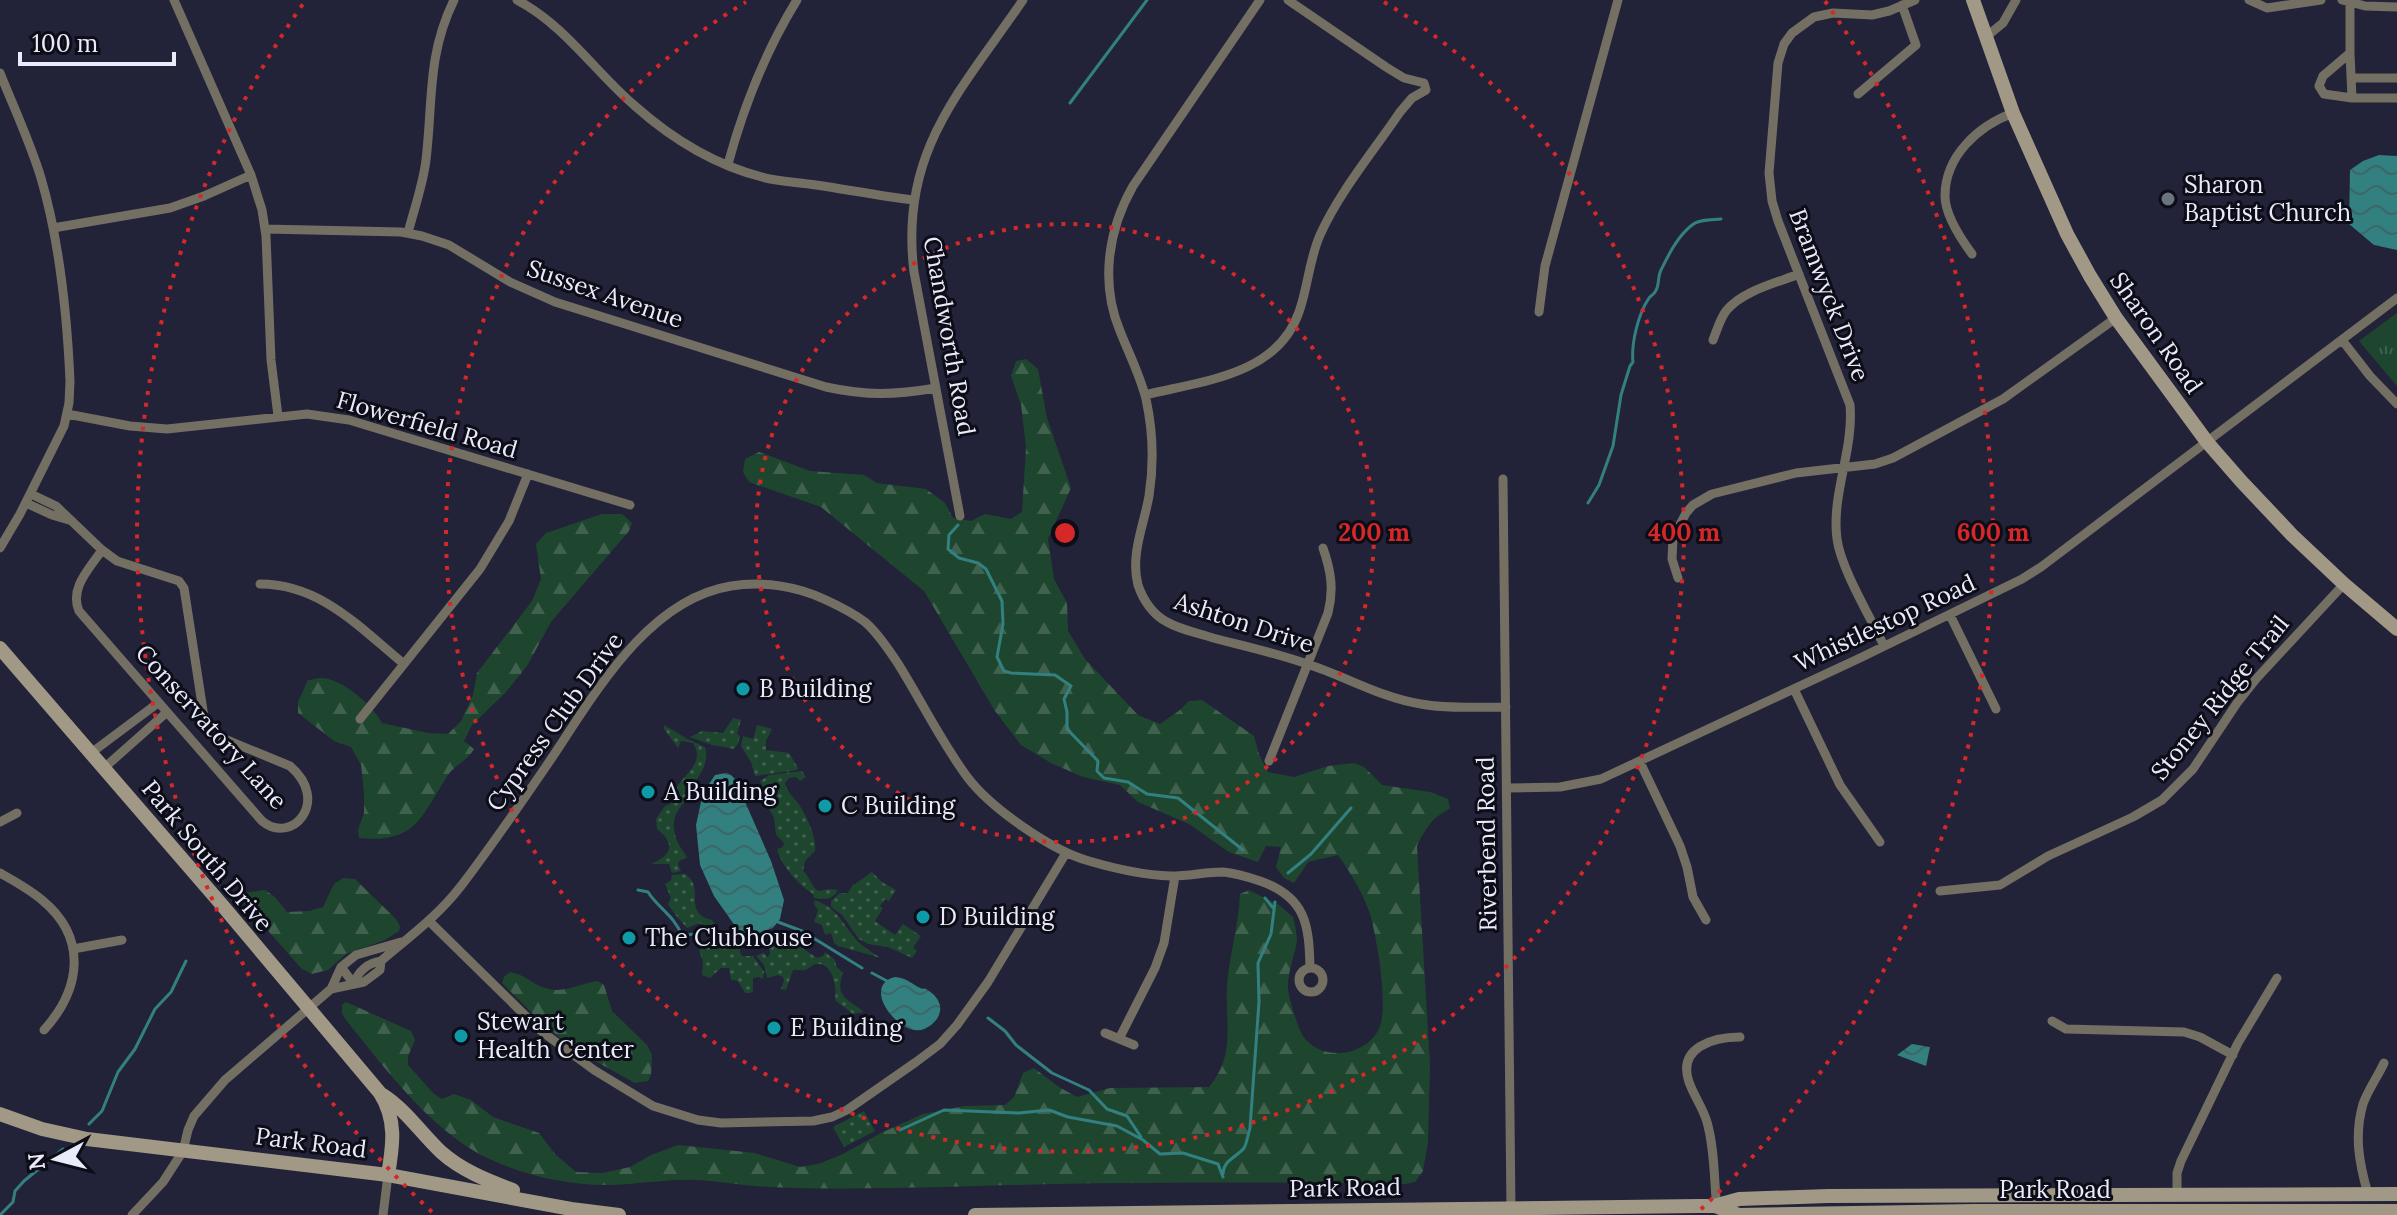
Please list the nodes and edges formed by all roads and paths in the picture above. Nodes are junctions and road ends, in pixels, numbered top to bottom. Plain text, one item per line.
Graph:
1 (174, 0) edge
2 (454, 0) edge
3 (517, 0) edge
4 (797, 0) edge
5 (1023, 0) edge
6 (1260, 0) edge
7 (1288, 0) edge
8 (1618, 0) edge
9 (1915, 0) edge
10 (1973, 0) edge
11 (2016, 0) edge
12 (2249, 0) edge
13 (2321, 0) edge
14 (2346, 1) edge
15 (1902, 5) junction
16 (2397, 7) edge
17 (1987, 36) junction
18 (2350, 53) junction
19 (0, 73) edge
20 (2351, 78) junction
21 (2397, 78) edge
22 (1858, 94) dead end
23 (2352, 98) junction
24 (2397, 98) edge
25 (2013, 113) junction
26 (728, 164) junction
27 (251, 175) junction
28 (913, 200) junction
29 (53, 228) junction
30 (265, 229) junction
31 (408, 233) junction
32 (1972, 254) dead end
33 (1799, 274) junction
34 (2397, 298) edge
35 (1539, 312) dead end
36 (2116, 318) junction
37 (1713, 340) dead end
38 (2342, 340) junction
39 (936, 388) junction
40 (1145, 395) junction
41 (2397, 404) edge
42 (67, 414) junction
43 (278, 416) junction
44 (2207, 442) junction
45 (1844, 467) junction
46 (528, 474) junction
47 (1503, 479) dead end
48 (28, 498) junction
49 (630, 505) dead end
50 (960, 516) dead end
51 (0, 548) edge
52 (1323, 548) dead end
53 (102, 550) junction
54 (1678, 578) dead end
55 (260, 584) dead end
56 (2344, 584) junction
57 (1950, 615) junction
58 (2397, 629) edge
59 (1884, 646) junction
60 (0, 648) edge
61 (404, 664) junction
62 (1307, 664) junction
63 (1794, 689) junction
64 (158, 703) junction
65 (1506, 707) junction
66 (1996, 709) dead end
67 (166, 713) junction
68 (360, 719) dead end
69 (91, 753) junction
70 (1269, 761) dead end
71 (1640, 762) junction
72 (104, 768) junction
73 (1507, 788) junction
74 (17, 813) dead end
75 (0, 822) edge
76 (1880, 842) dead end
77 (1066, 853) junction
78 (0, 873) edge
79 (1175, 876) junction
80 (1940, 891) dead end
81 (1706, 920) dead end
82 (430, 922) junction
83 (122, 940) dead end
84 (405, 941) junction
85 (73, 949) junction
86 (341, 967) junction
87 (1310, 967) dead end
88 (2277, 978) dead end
89 (354, 984) junction
90 (331, 989) junction
91 (308, 1009) junction
92 (2052, 1021) dead end
93 (44, 1030) dead end
94 (1105, 1033) dead end
95 (1740, 1037) dead end
96 (1119, 1039) junction
97 (1134, 1045) dead end
98 (2233, 1055) junction
99 (2384, 1063) dead end
100 (380, 1093) junction
101 (0, 1114) edge
102 (183, 1151) junction
103 (388, 1175) junction
104 (2368, 1194) junction
105 (2397, 1194) edge
106 (1974, 1195) junction
107 (2177, 1195) junction
108 (550, 1205) junction
109 (1714, 1206) junction
110 (1511, 1209) junction
111 (2397, 1211) edge
112 (570, 1212) edge
113 (1409, 1212) edge
114 (1598, 1212) edge
115 (1141, 1213) edge
116 (1974, 1213) edge
117 (2243, 1213) edge
118 (2354, 1213) edge
119 (2060, 1214) edge
120 (132, 1215) edge
121 (383, 1215) edge
122 (619, 1215) edge
123 (975, 1215) edge
124 (1022, 1215) edge

1 - 27 street
2 - 31 street
3 - 26 street
4 - 26 street
5 - 28 street, Chandworth Road
6 - 40 street, Ashton Drive
7 - 40 street
8 - 35 street
9 - 15 street, Bramwyck Drive
10 - 17 main road, Sharon Road
11 - 17 street
12 - 13 street
14 - 16 street
14 - 18 street
15 - 22 street
15 - 33 street, Bramwyck Drive
17 - 25 main road, Sharon Road
18 - 20 street
18 - 23 street
19 - 29 street
20 - 21 street
20 - 23 street
23 - 24 street
25 - 32 street
25 - 36 main road, Sharon Road
26 - 28 street
27 - 29 street
27 - 30 street
28 - 39 street, Chandworth Road
29 - 42 street
30 - 31 street, Sussex Avenue
30 - 43 street
31 - 39 street, Sussex Avenue
33 - 37 street
33 - 45 street, Bramwyck Drive
34 - 38 street, Whistlestop Road
36 - 44 main road, Sharon Road
36 - 45 street
38 - 41 street
38 - 44 street, Whistlestop Road
39 - 50 street, Chandworth Road
40 - 62 street, Ashton Drive
42 - 43 street, Flowerfield Road
42 - 48 street
43 - 46 street, Flowerfield Road
44 - 56 main road, Sharon Road
44 - 57 street, Whistlestop Road
45 - 54 street
45 - 59 street, Bramwyck Drive
46 - 49 street, Flowerfield Road
46 - 61 street
47 - 65 street, Riverbend Road
48 - 51 street
48 - 53 street, Conservatory Lane
52 - 62 street
53 - 64 street, Conservatory Lane
53 - 67 street, Conservatory Lane
55 - 61 street
56 - 58 main road, Sharon Road
56 - 80 street, Stoney Ridge Trail
57 - 59 street, Whistlestop Road
57 - 66 street
59 - 63 street, Whistlestop Road
60 - 69 main road, Park South Drive
61 - 68 street
62 - 65 street, Ashton Drive
62 - 70 street
63 - 71 street, Whistlestop Road
63 - 76 street
64 - 67 street, Conservatory Lane
64 - 69 street
65 - 73 street, Riverbend Road
67 - 72 street
69 - 72 main road, Park South Drive
71 - 73 street, Whistlestop Road
71 - 81 street
72 - 91 main road, Park South Drive
73 - 110 street, Riverbend Road
74 - 75 street
77 - 79 street, Cypress Club Drive
77 - 82 street
77 - 82 street, Cypress Club Drive
78 - 85 street
79 - 87 street, Cypress Club Drive
79 - 96 street
82 - 84 street, Cypress Club Drive
83 - 85 street
84 - 86 street, Cypress Club Drive
84 - 89 street, Cypress Club Drive
85 - 93 street
86 - 89 street
86 - 90 street, Cypress Club Drive
88 - 98 street
89 - 90 street, Cypress Club Drive
90 - 91 street, Cypress Club Drive
91 - 100 main road, Park South Drive
91 - 102 street, Cypress Club Drive
92 - 98 street
94 - 96 street
95 - 109 street
96 - 97 street
98 - 107 street
99 - 104 street
100 - 103 main road
100 - 108 main road
101 - 102 main road, Park Road
102 - 103 main road, Park Road
102 - 120 street, Cypress Club Drive
103 - 108 main road, Park Road
103 - 121 street
104 - 105 main road, Park Road
104 - 107 main road, Park Road
106 - 107 main road, Park Road
106 - 109 main road, Park Road
106 - 116 street
108 - 112 main road, Park Road
109 - 114 main road, Park Road
109 - 116 main road, Park Road
110 - 113 main road, Park Road
110 - 114 main road, Park Road
111 - 118 main road, Park Road
112 - 122 main road, Park Road
113 - 115 main road, Park Road
115 - 124 main road, Park Road
116 - 119 main road, Park Road
117 - 118 main road, Park Road
117 - 119 main road, Park Road
123 - 124 main road, Park Road

